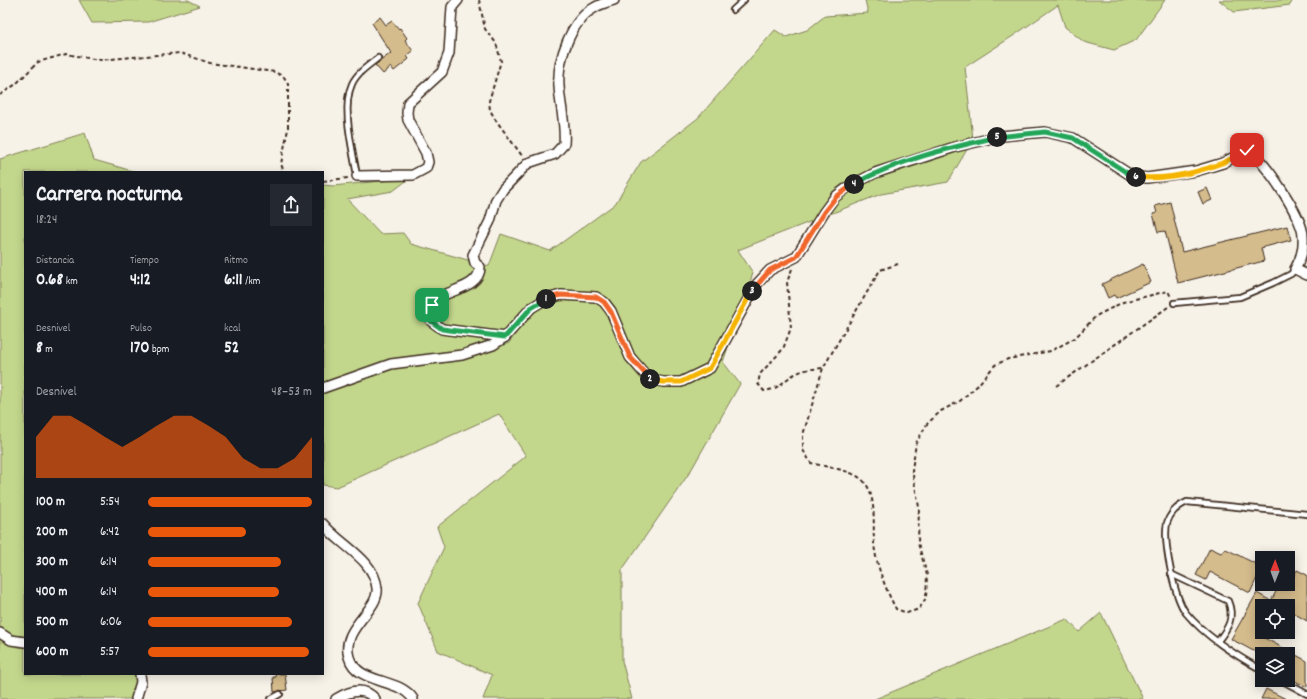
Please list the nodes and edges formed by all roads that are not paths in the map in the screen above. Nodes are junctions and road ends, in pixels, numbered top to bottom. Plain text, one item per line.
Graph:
1 (458, 0) edge
2 (614, 0) edge
3 (744, 0) edge
4 (733, 10) dead end
5 (378, 58) dead end
6 (357, 176) joint
7 (1295, 269) junction
8 (1307, 275) edge
9 (1174, 303) road end
10 (505, 337) junction
11 (324, 388) edge
12 (1307, 514) edge
13 (324, 525) edge
14 (1171, 574) junction
15 (0, 633) edge
16 (1218, 641) junction
17 (24, 642) edge
18 (1255, 666) edge
19 (140, 675) edge
20 (1294, 687) edge
21 (280, 694) dead end
22 (1307, 694) edge
23 (136, 699) edge
24 (271, 699) edge
25 (336, 699) edge
26 (375, 699) edge
27 (413, 699) edge

1 - 6 street
2 - 10 street
3 - 4 lane
5 - 6 lane
7 - 8 street
7 - 9 lane
7 - 10 street
10 - 11 street
12 - 14 lane
13 - 27 street
14 - 16 lane
14 - 16 lane
15 - 17 street
16 - 18 lane
19 - 23 street
20 - 22 lane
21 - 24 lane
25 - 26 street

